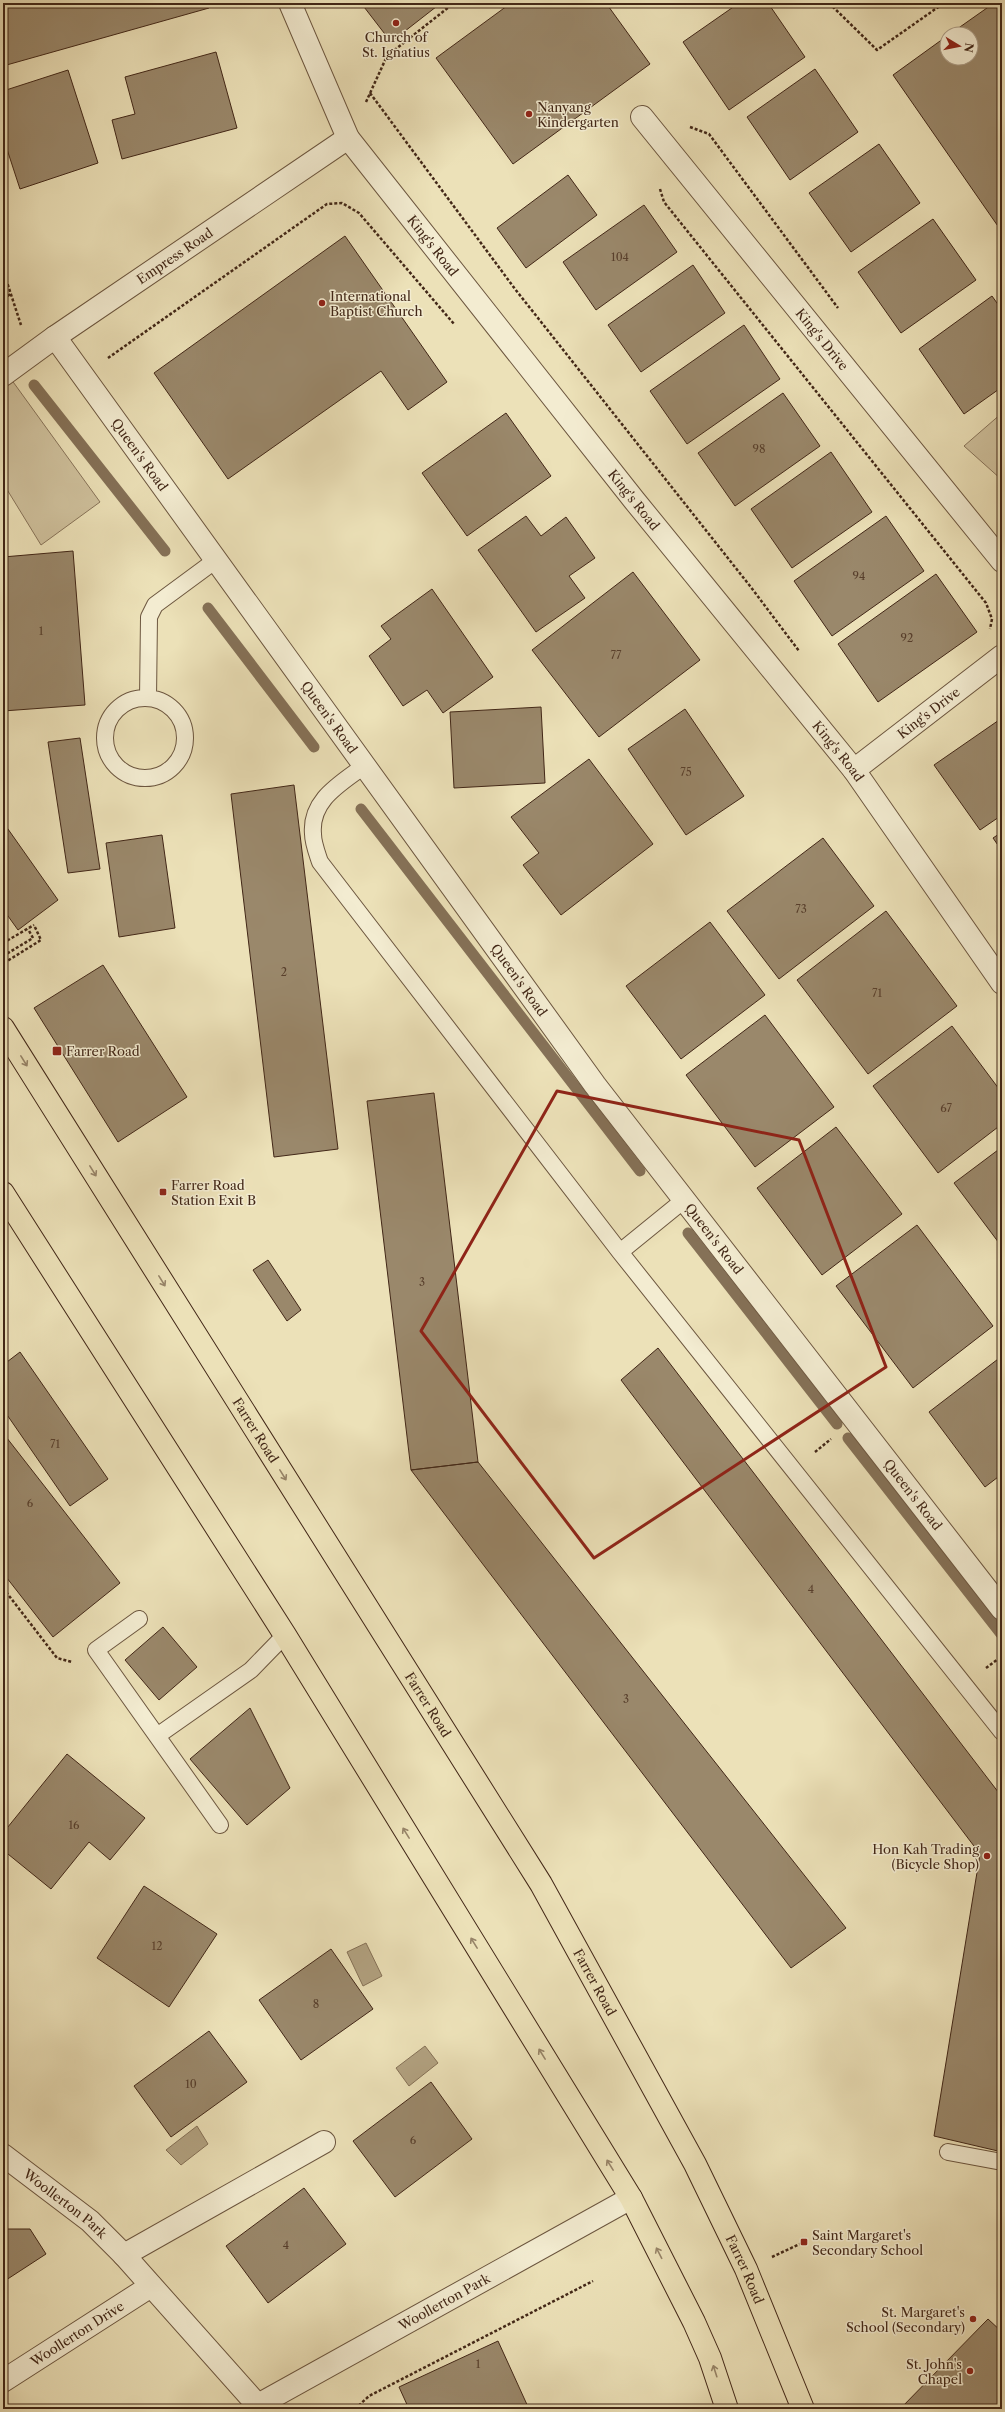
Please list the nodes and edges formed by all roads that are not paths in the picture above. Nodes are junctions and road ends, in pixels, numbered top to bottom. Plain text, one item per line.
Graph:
1 (290, 3) edge
2 (642, 117) dead end
3 (348, 138) junction
4 (55, 337) junction
5 (3, 375) edge
6 (216, 560) junction
7 (1002, 561) edge
8 (1002, 656) edge
9 (148, 698) junction
10 (364, 766) junction
11 (854, 770) junction
12 (1002, 983) edge
13 (3, 1028) edge
14 (3, 1193) edge
15 (684, 1200) junction
16 (620, 1252) junction
17 (1002, 1609) edge
18 (139, 1619) dead end
19 (285, 1635) junction
20 (1002, 1732) edge
21 (156, 1736) junction
22 (220, 1825) dead end
23 (324, 2142) dead end
24 (948, 2152) dead end
25 (3, 2155) edge
26 (1002, 2162) edge
27 (631, 2198) junction
28 (124, 2255) junction
29 (151, 2286) junction
30 (3, 2381) edge
31 (259, 2407) edge
32 (727, 2409) edge
33 (803, 2409) edge

1 - 3 street, King's Road
2 - 7 street, King's Drive
3 - 4 street, Empress Road
3 - 11 street, King's Road
4 - 5 street, Empress Road
4 - 6 street, Queen's Road
6 - 9 lane
6 - 10 street, Queen's Road
8 - 11 street, King's Drive
9 - 9 lane
10 - 15 street, Queen's Road
10 - 16 lane
11 - 12 street, King's Road
13 -> 33 highway, Farrer Road
14 - 19 highway
15 - 16 lane
15 - 17 street, Queen's Road
16 - 20 lane
18 - 21 lane
19 - 21 lane
27 -> 19 highway
21 - 22 lane
23 - 28 street
24 - 26 lane
25 - 28 street, Woollerton Park
27 - 31 street, Woollerton Park
32 -> 27 highway
28 - 29 street, Woollerton Park
29 - 30 street, Woollerton Drive
29 - 31 street, Woollerton Park

